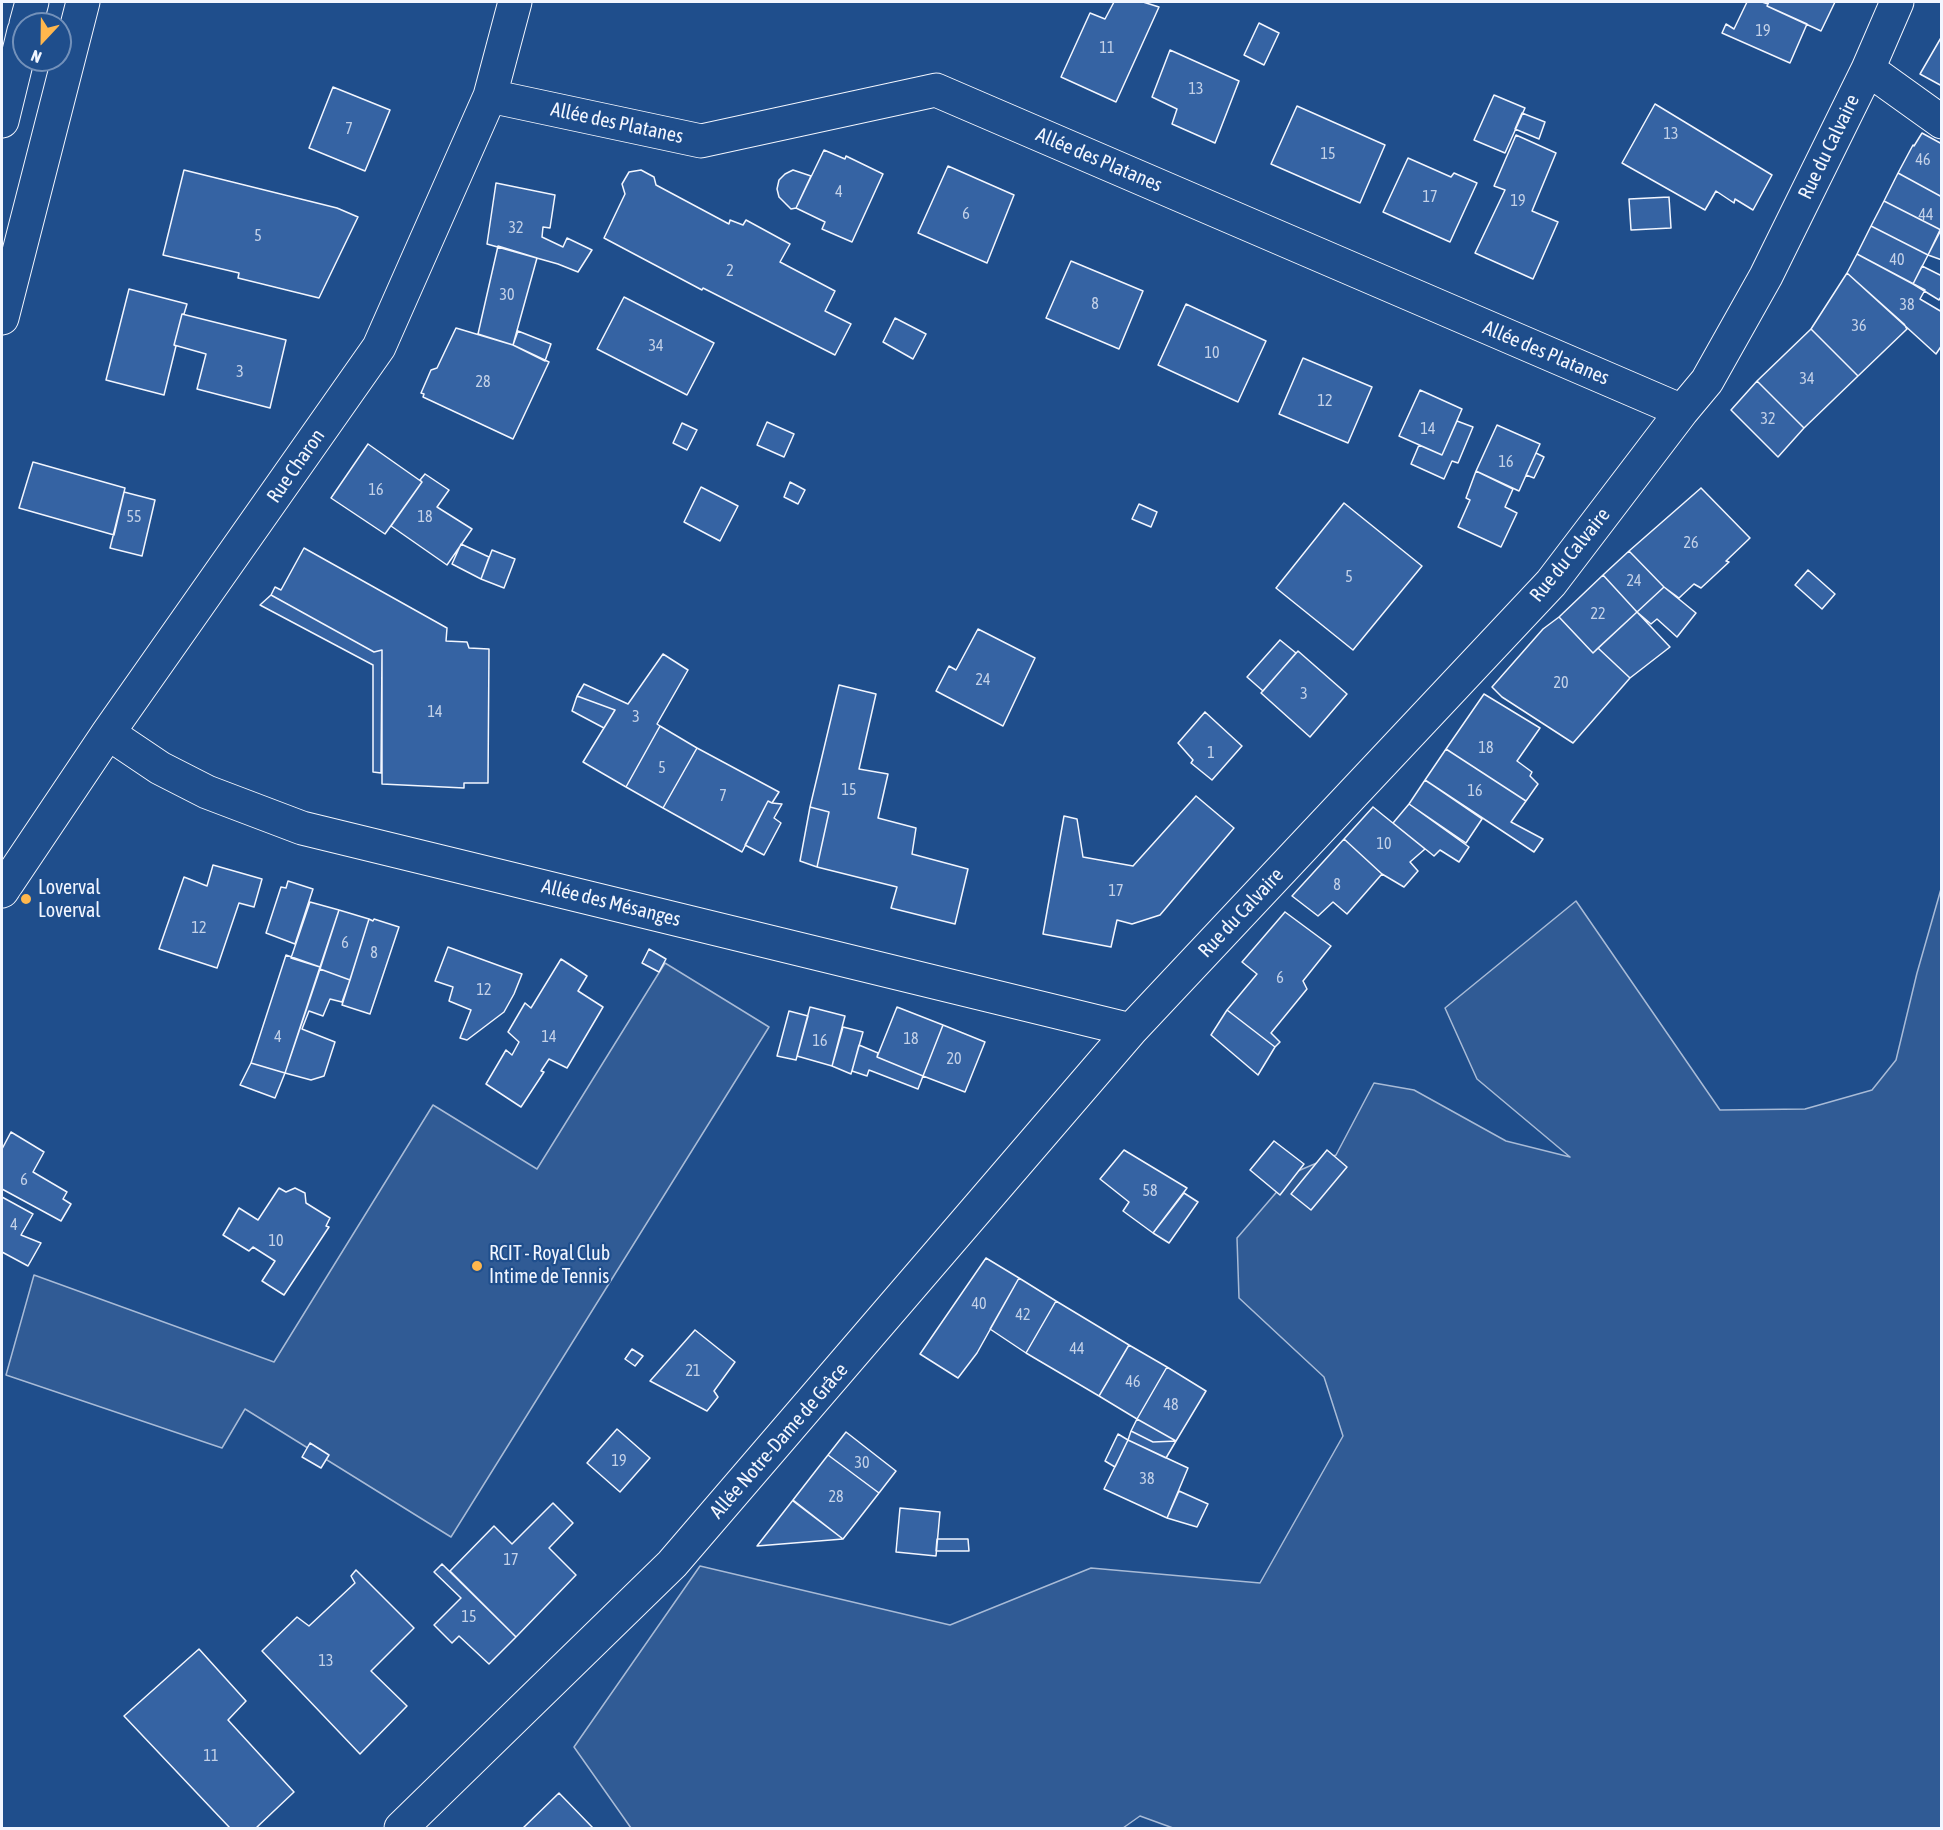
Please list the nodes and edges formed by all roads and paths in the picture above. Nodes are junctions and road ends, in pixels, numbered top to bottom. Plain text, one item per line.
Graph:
1 (83, 2) edge
2 (515, 2) edge
3 (1897, 2) edge
4 (1868, 69) junction
5 (14, 72) edge
6 (490, 96) junction
7 (2, 121) edge
8 (1941, 122) edge
9 (2, 318) edge
10 (1682, 411) junction
11 (108, 733) junction
12 (2, 891) edge
13 (1131, 1030) junction
14 (401, 1828) edge

1 - 9 street
2 - 6 street, Rue Charon
3 - 4 street, Rue du Calvaire
4 - 8 street
4 - 10 street, Rue du Calvaire
5 - 7 street
6 - 10 street, Allée des Platanes
6 - 11 street, Rue Charon
10 - 13 street, Rue du Calvaire
11 - 12 street, Rue Charon
11 - 13 street, Allée des Mésanges
13 - 14 street, Allée Notre-Dame de Grâce

